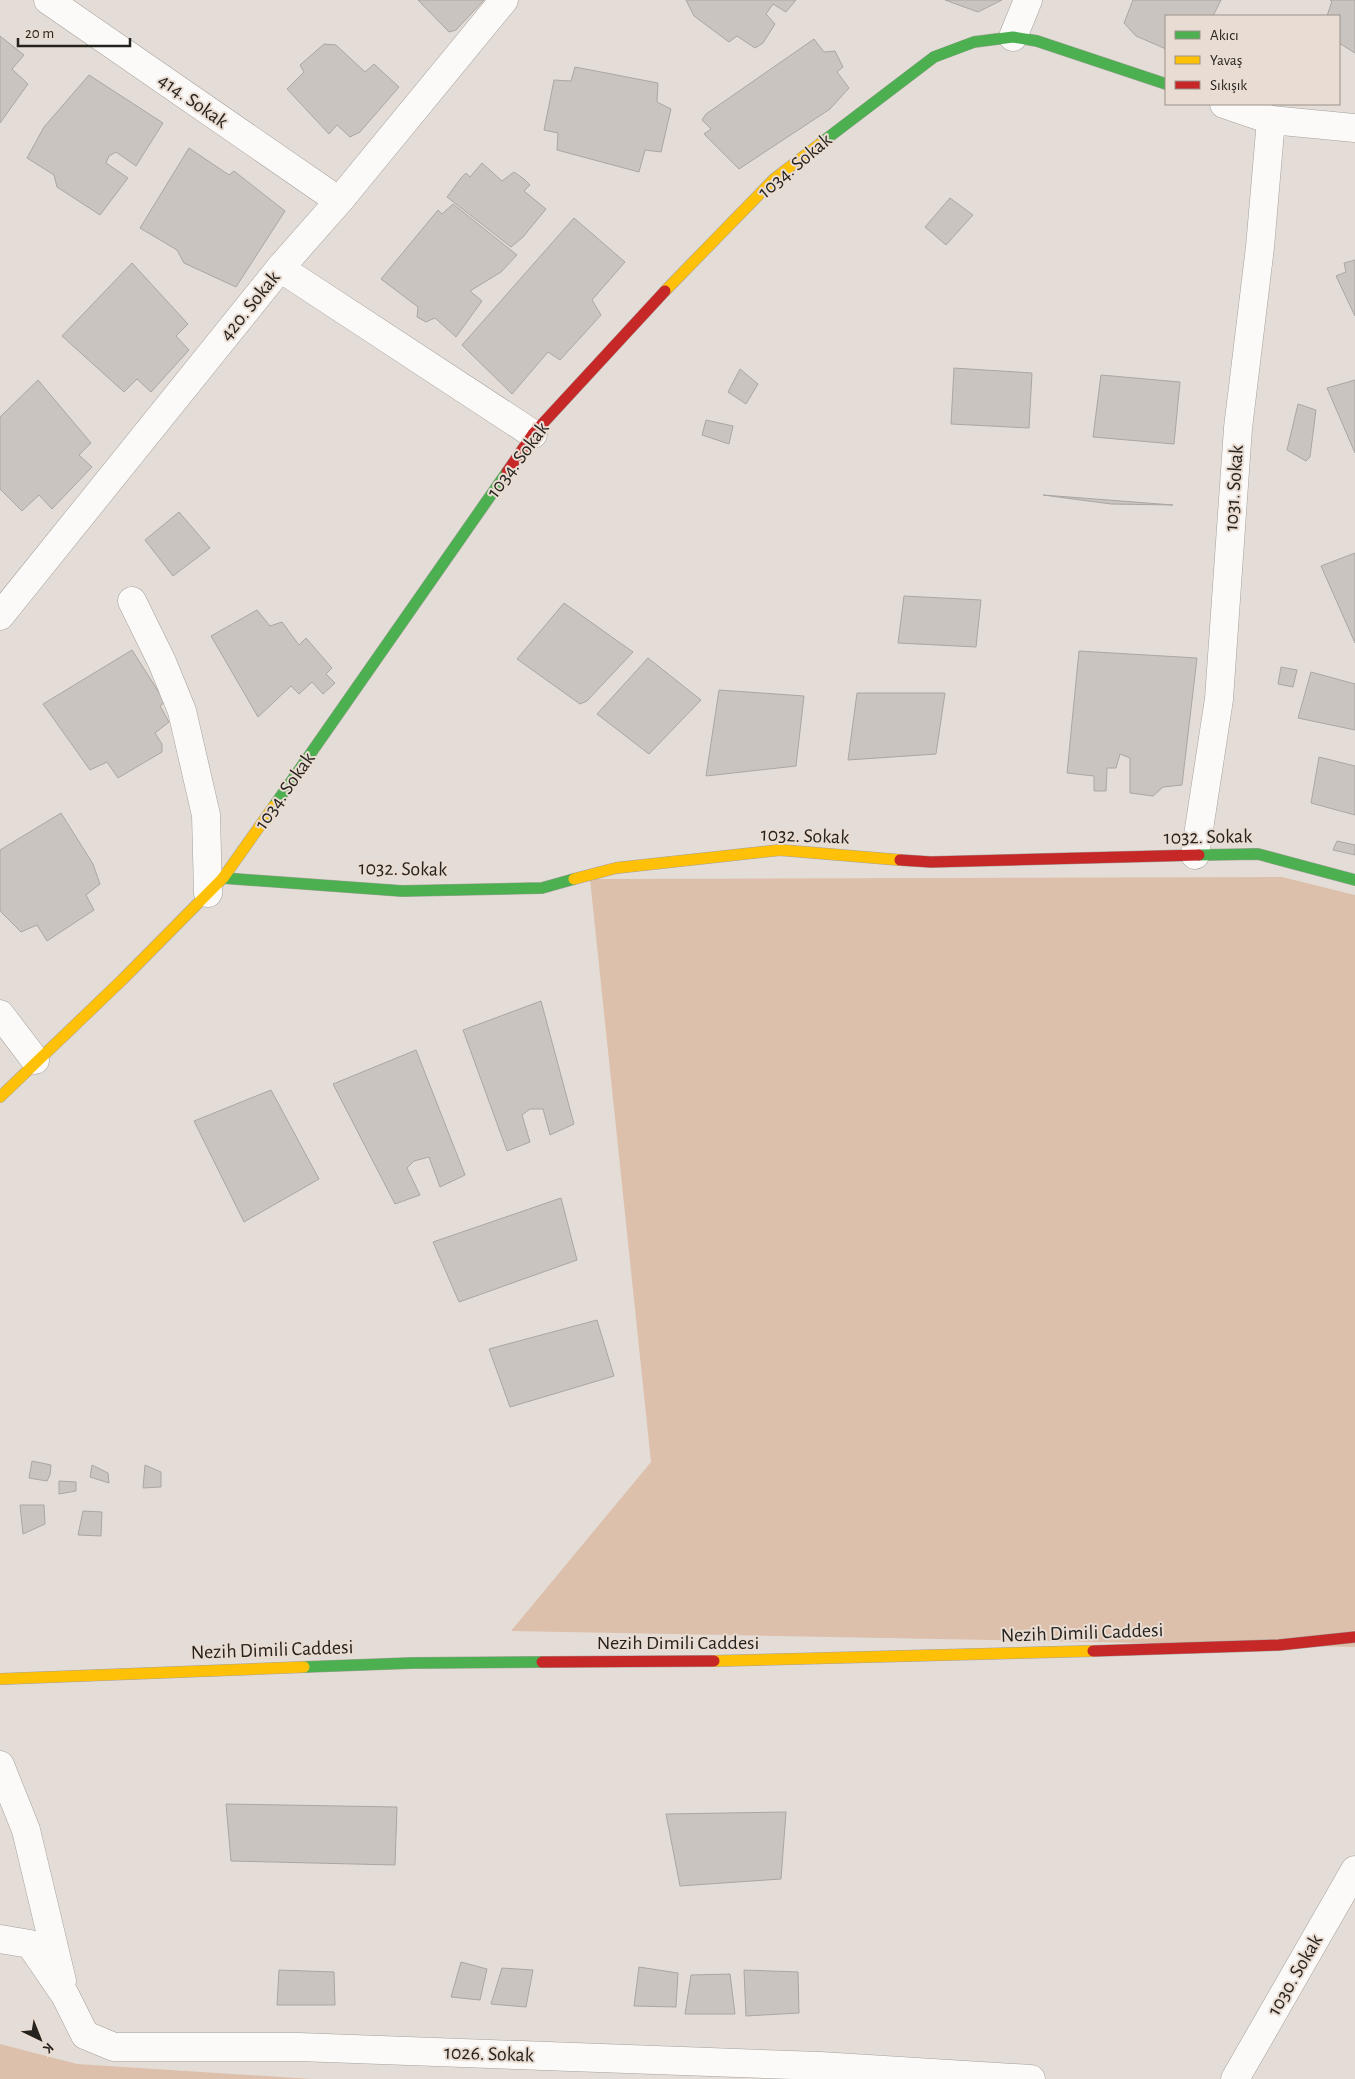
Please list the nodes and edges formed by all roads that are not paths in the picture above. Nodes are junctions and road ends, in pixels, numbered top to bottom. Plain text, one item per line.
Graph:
1 (48, 0) edge
2 (504, 0) edge
3 (1028, 0) edge
4 (1013, 38) junction
5 (1165, 84) edge
6 (1227, 105) edge
7 (1271, 120) junction
8 (1355, 128) edge
9 (339, 201) junction
10 (280, 268) junction
11 (533, 434) junction
12 (132, 601) dead end
13 (0, 616) edge
14 (1195, 855) junction
15 (1355, 880) edge
16 (215, 886) junction
17 (0, 1014) edge
18 (35, 1060) junction
19 (0, 1096) edge
20 (1355, 1637) edge
21 (0, 1679) edge
22 (0, 1765) edge
23 (1355, 1870) edge
24 (0, 1939) edge
25 (65, 1995) junction
26 (1031, 2079) edge
27 (1235, 2079) edge

1 - 9 street, 414. Sokak
2 - 9 street, 420. Sokak
3 - 4 street
4 - 5 street, 1034. Sokak
4 - 11 street, 1034. Sokak
6 - 7 street
7 - 8 street
7 - 14 street, 1031. Sokak
9 - 10 street, 420. Sokak
10 - 11 street
10 - 13 street, 420. Sokak
11 - 16 street, 1034. Sokak
12 - 16 street
14 - 15 street, 1032. Sokak
14 - 16 street, 1032. Sokak
16 - 18 street, 1034. Sokak
17 - 18 street
18 - 19 street, 1034. Sokak
20 - 21 street, Nezih Dimili Caddesi
22 - 25 street
23 - 27 street, 1030. Sokak
24 - 25 street, 1026. Sokak
25 - 26 street, 1026. Sokak

